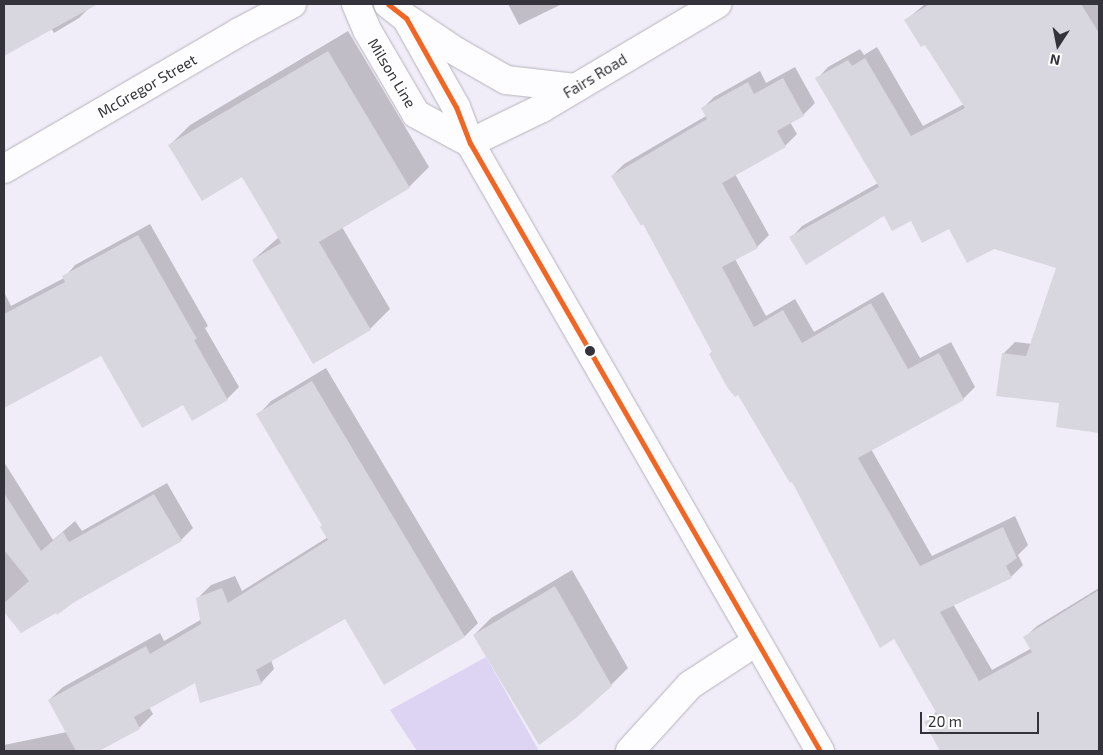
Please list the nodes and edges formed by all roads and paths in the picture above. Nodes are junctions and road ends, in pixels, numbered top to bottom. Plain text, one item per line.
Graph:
1 (292, 4) edge
2 (356, 4) edge
3 (717, 4) edge
4 (397, 11) edge
5 (576, 88) junction
6 (470, 143) junction
7 (4, 169) edge
8 (756, 642) junction
9 (630, 751) edge
10 (820, 751) edge

1 - 7 main road, McGregor Street
2 - 6 main road, Milson Line
3 - 5 main road, Fairs Road
4 - 5 main road
4 - 6 main road
5 - 6 main road, Fairs Road
6 - 8 main road
8 - 9 main road
8 - 10 main road

